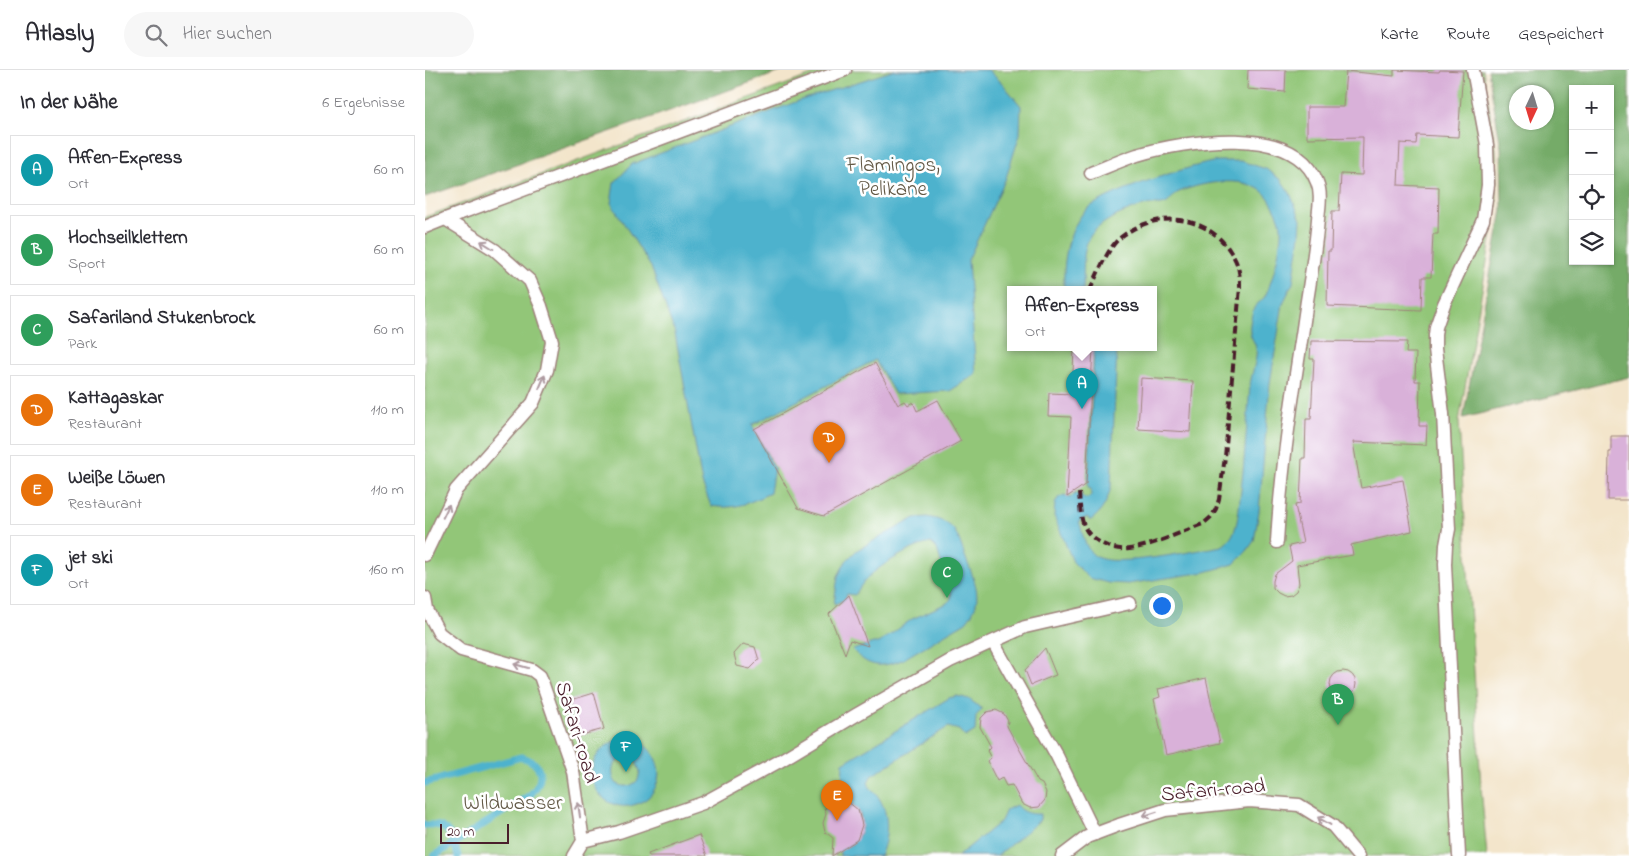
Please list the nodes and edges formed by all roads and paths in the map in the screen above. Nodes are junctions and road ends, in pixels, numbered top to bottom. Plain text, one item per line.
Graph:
1 (845, 70) edge
2 (1473, 70) edge
3 (1091, 173) dead end
4 (445, 219) junction
5 (425, 227) edge
6 (1277, 542) dead end
7 (425, 555) edge
8 (425, 598) edge
9 (1130, 603) dead end
10 (993, 642) junction
11 (1095, 834) junction
12 (583, 841) junction
13 (574, 856) edge
14 (1062, 856) edge
15 (1358, 856) edge
16 (1459, 856) edge

1 - 4 lane
2 - 16 lane
3 - 6 lane
4 - 5 lane
7 -> 4 lane
12 -> 8 lane, Safari-road
9 - 10 lane
10 - 11 lane
10 - 12 lane
11 - 14 lane, Safari-road
15 -> 11 lane, Safari-road
12 - 13 lane

